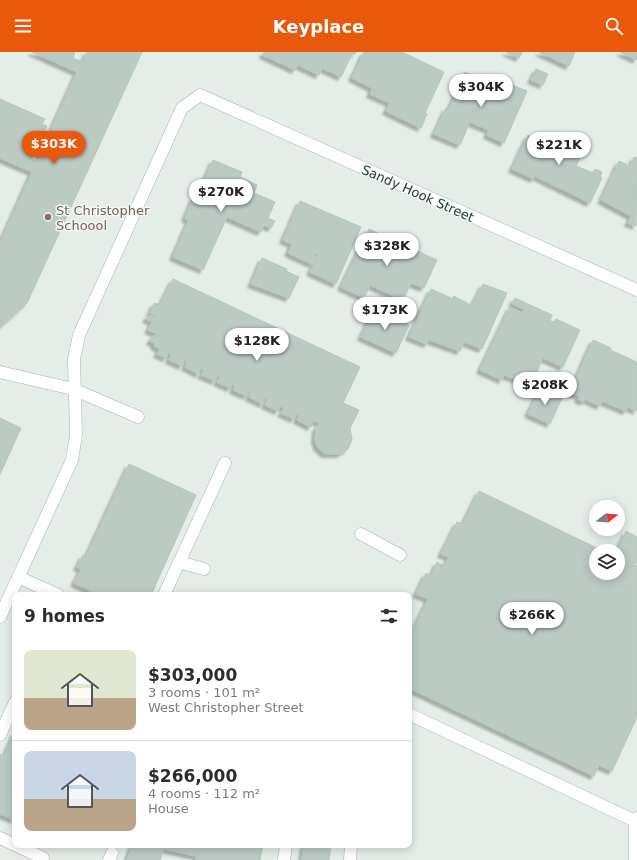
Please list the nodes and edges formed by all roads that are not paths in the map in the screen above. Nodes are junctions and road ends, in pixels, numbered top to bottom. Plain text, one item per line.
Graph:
1 (637, 290) edge
2 (0, 372) edge
3 (73, 389) junction
4 (138, 417) dead end
5 (225, 463) dead end
6 (361, 534) dead end
7 (400, 555) dead end
8 (179, 562) junction
9 (204, 569) dead end
10 (18, 577) junction
11 (51, 592) edge
12 (165, 592) edge
13 (0, 617) edge
14 (12, 709) edge
15 (412, 715) edge
16 (0, 735) edge
17 (636, 821) edge
18 (0, 838) edge
19 (12, 844) edge
20 (22, 848) edge
21 (286, 848) edge
22 (352, 848) edge
23 (42, 860) edge
24 (284, 860) edge
25 (350, 860) edge
26 (635, 860) edge

1 - 3 street, Sandy Hook Street
2 - 3 street
3 - 4 street
3 - 10 street
5 - 8 street
6 - 7 street
8 - 9 street
8 - 12 street
10 - 11 street
10 - 13 street
14 - 16 street
15 - 17 street
17 - 26 street
18 - 19 street
20 - 23 street
21 - 24 street
22 - 25 street

